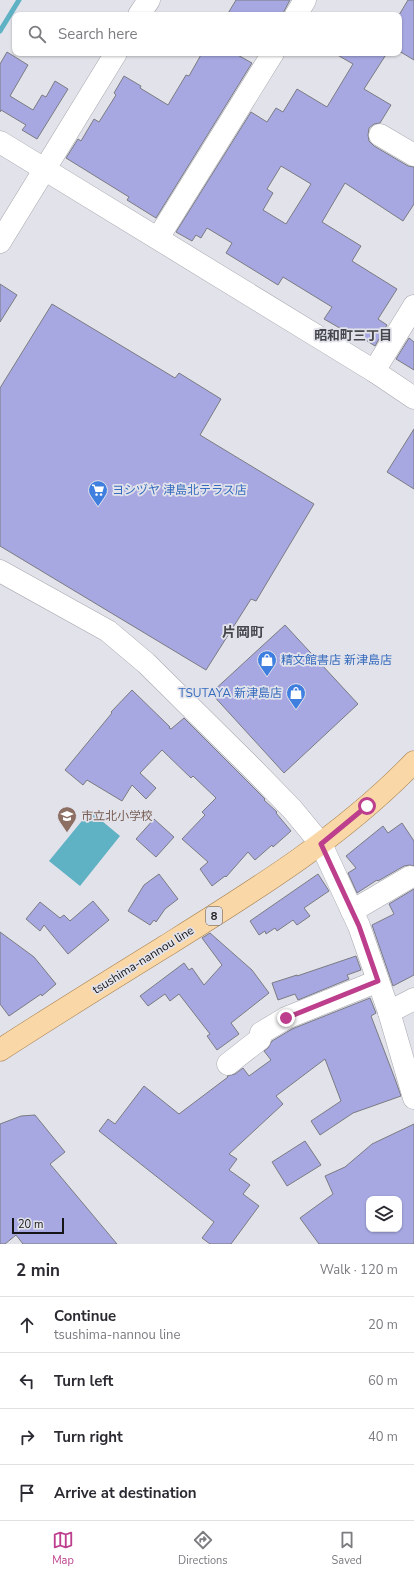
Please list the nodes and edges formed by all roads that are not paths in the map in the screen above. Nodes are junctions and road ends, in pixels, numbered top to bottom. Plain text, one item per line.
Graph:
1 (149, 0) edge
2 (305, 0) edge
3 (141, 12) edge
4 (298, 12) edge
5 (114, 56) edge
6 (271, 56) edge
7 (380, 135) dead end
8 (0, 142) edge
9 (414, 155) edge
10 (44, 169) junction
11 (158, 238) junction
12 (0, 242) edge
13 (414, 306) edge
14 (374, 371) junction
15 (414, 398) edge
16 (0, 571) edge
17 (414, 762) edge
18 (321, 844) junction
19 (410, 876) dead end
20 (352, 911) junction
21 (378, 981) junction
22 (414, 998) edge
23 (389, 1012) junction
24 (0, 1050) edge
25 (228, 1064) dead end
26 (414, 1098) edge

1 - 3 street
2 - 4 street
5 - 10 street
6 - 11 street
7 - 9 street
8 - 10 street
10 - 11 street
10 - 12 street
11 - 14 street
13 - 14 street
14 - 15 street
16 - 18 street
17 - 18 main road, tsushima-nannou line / 8
18 - 20 street
18 - 24 main road, tsushima-nannou line / 8
19 - 20 street
20 - 21 street
21 - 23 street
21 - 25 street
22 - 23 street
23 - 26 street

